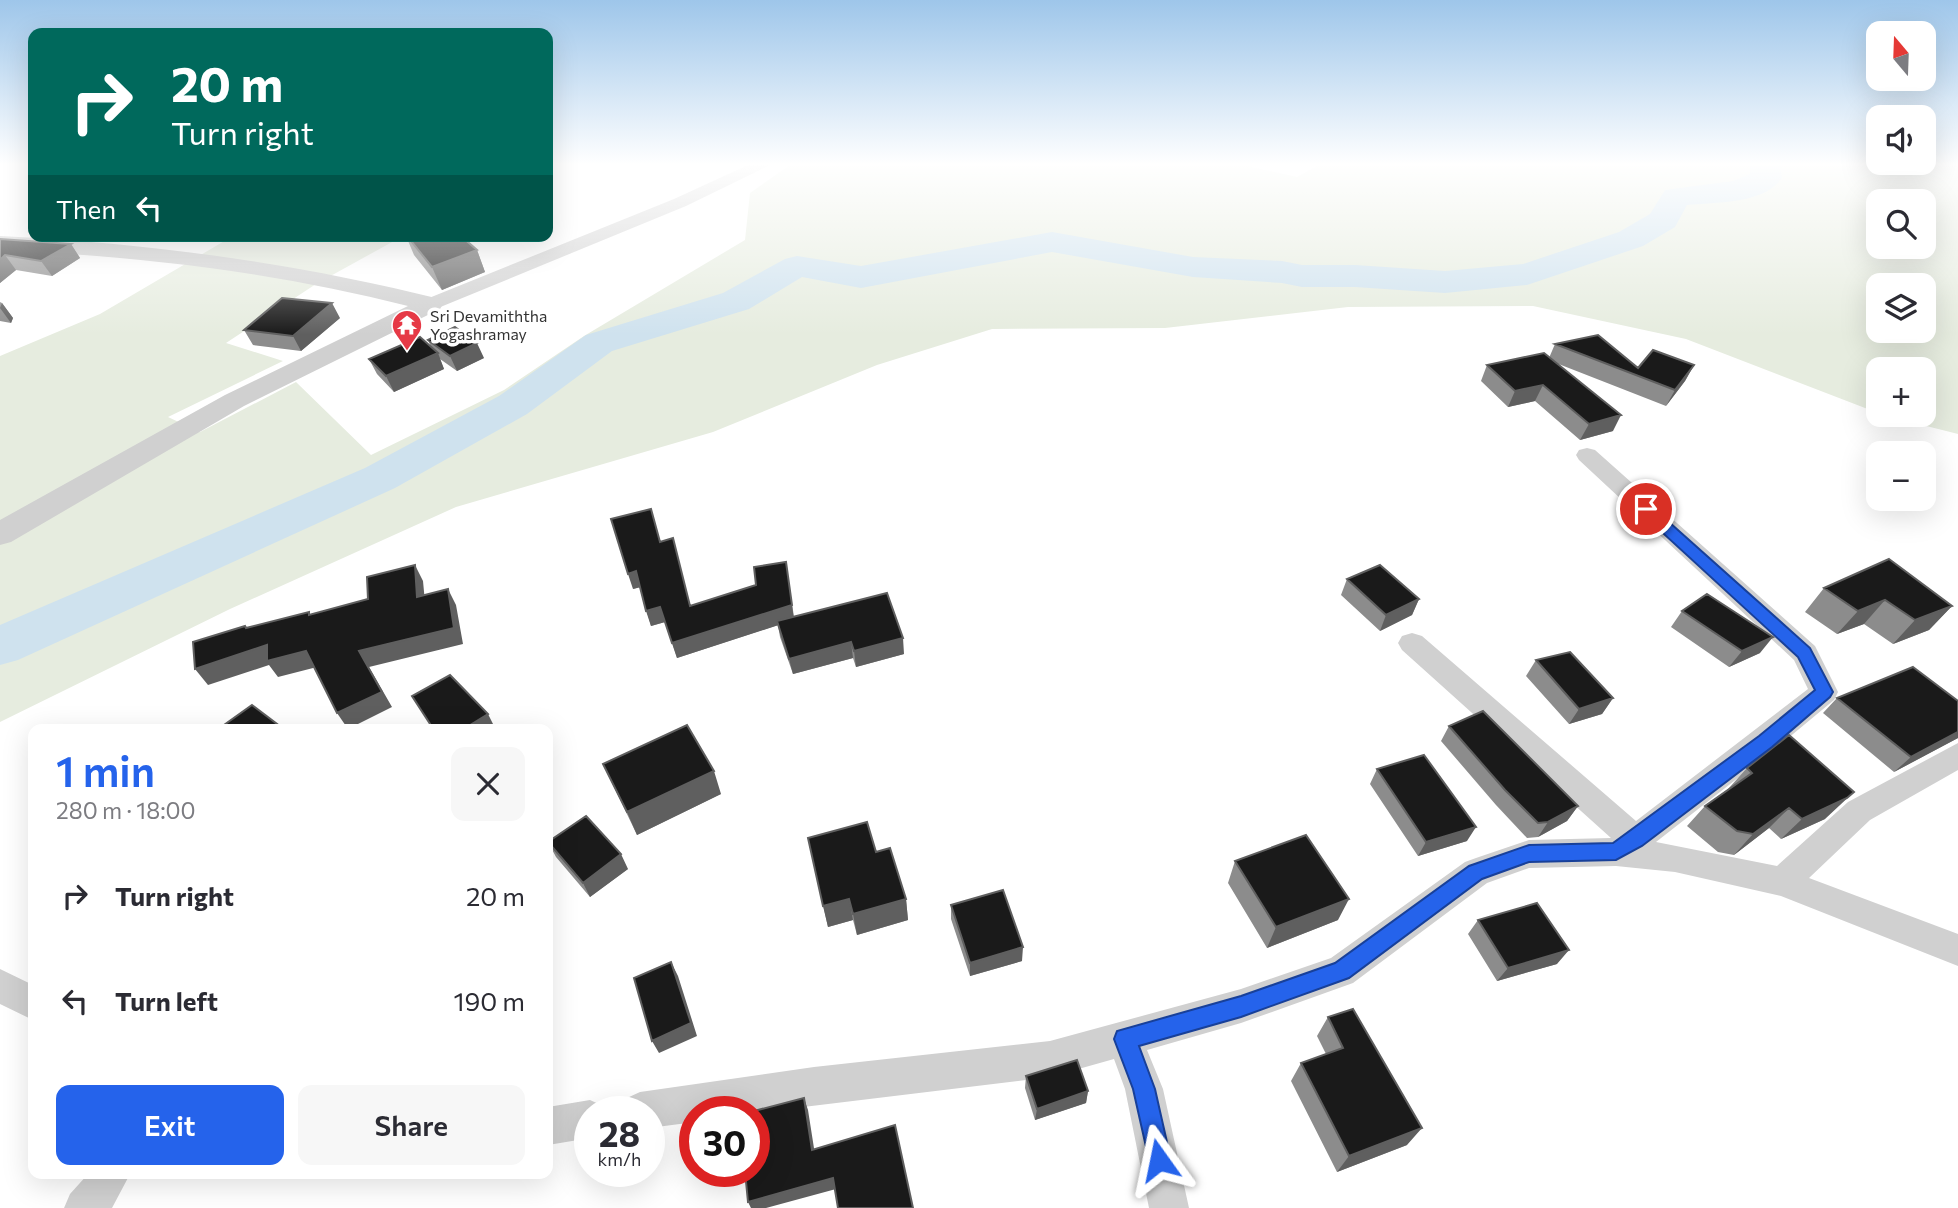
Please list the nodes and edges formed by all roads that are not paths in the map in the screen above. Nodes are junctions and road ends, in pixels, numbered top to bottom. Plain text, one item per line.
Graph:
1 (635, 221) edge
2 (0, 243) edge
3 (430, 304) junction
4 (1587, 455) dead end
5 (0, 534) edge
6 (1412, 643) dead end
7 (1958, 755) edge
8 (1626, 846) junction
9 (1782, 882) junction
10 (1958, 950) edge
11 (0, 986) edge
12 (28, 1000) edge
13 (1125, 1039) junction
14 (665, 1107) edge
15 (574, 1122) edge
16 (553, 1125) edge
17 (108, 1179) edge
18 (84, 1208) edge
19 (1169, 1208) edge

1 - 3 street
2 - 3 street
3 - 5 street
4 - 8 street
6 - 8 street
7 - 9 street
8 - 9 street
8 - 13 street
9 - 10 street
11 - 12 street
13 - 14 street
13 - 19 street
15 - 16 street
17 - 18 street

